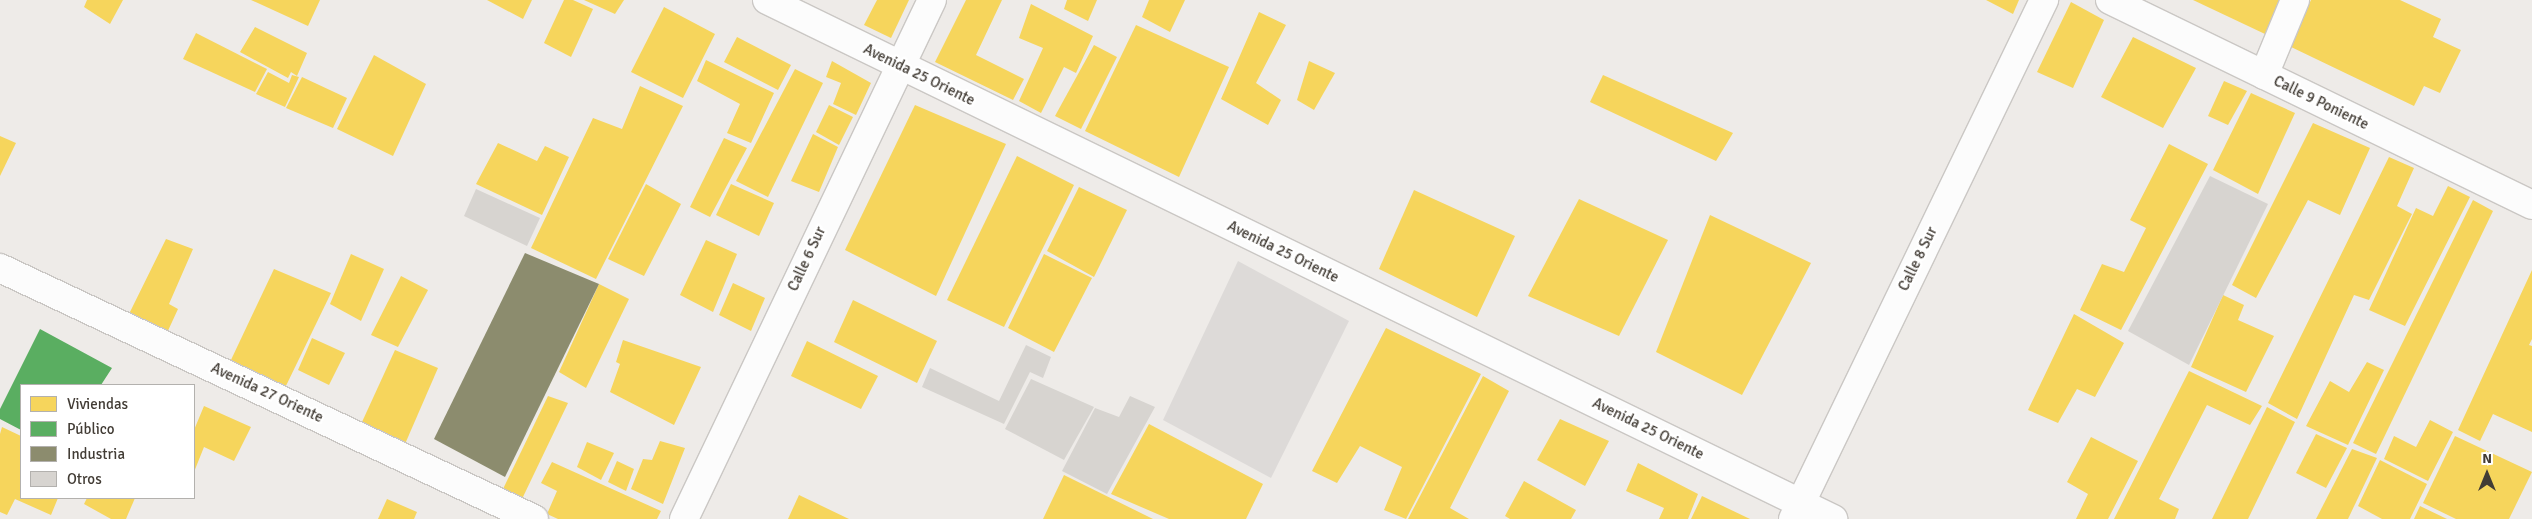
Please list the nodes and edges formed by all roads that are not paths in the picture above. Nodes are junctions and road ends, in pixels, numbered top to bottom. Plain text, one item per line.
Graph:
1 (767, 0) edge
2 (932, 0) edge
3 (2044, 0) edge
4 (2110, 0) edge
5 (2295, 0) edge
6 (900, 66) junction
7 (2264, 75) junction
8 (2532, 205) edge
9 (0, 268) edge
10 (1796, 511) edge
11 (534, 519) edge
12 (684, 519) edge
13 (1832, 519) edge

1 - 6 street, Avenida 25 Oriente
2 - 6 street, Calle 6 Sur
3 - 10 street, Calle 8 Sur
4 - 7 street, Calle 9 Poniente
5 - 7 street
6 - 10 street, Avenida 25 Oriente
6 - 12 street, Calle 6 Sur
7 - 8 street, Calle 9 Poniente
9 - 11 street, Avenida 27 Oriente
10 - 13 street, Avenida 25 Oriente

